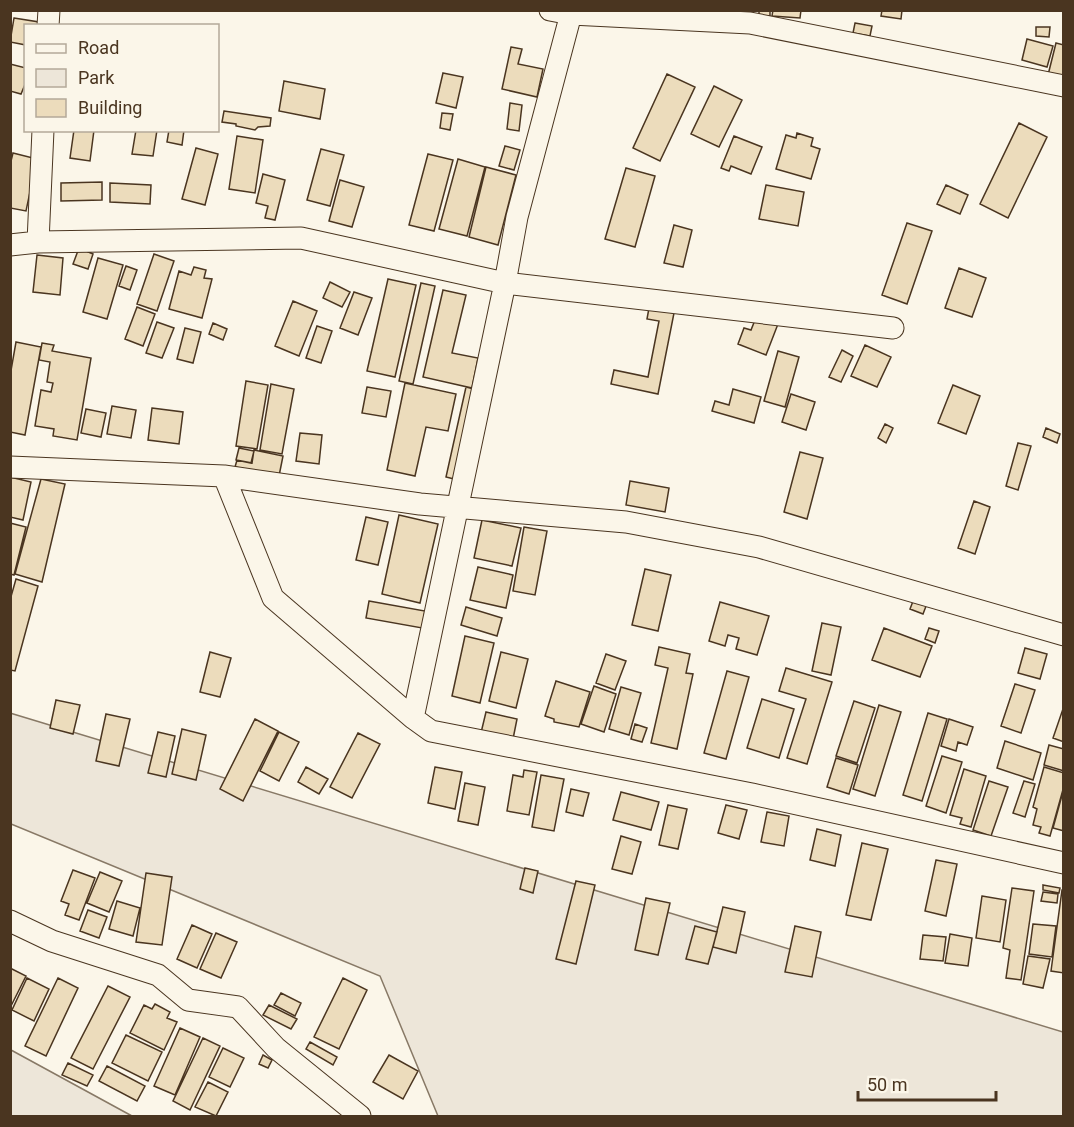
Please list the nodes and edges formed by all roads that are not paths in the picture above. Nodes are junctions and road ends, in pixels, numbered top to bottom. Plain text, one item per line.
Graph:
1 (550, 10) edge
2 (572, 12) edge
3 (1064, 86) edge
4 (43, 132) edge
5 (38, 242) junction
6 (10, 245) edge
7 (506, 283) junction
8 (893, 328) dead end
9 (10, 467) edge
10 (224, 476) junction
11 (458, 508) junction
12 (1064, 635) edge
13 (413, 718) junction
14 (1064, 863) edge
15 (10, 921) edge
16 (360, 1116) edge

1 - 2 street
2 - 3 street
2 - 7 street
4 - 5 street
5 - 6 street
5 - 7 street
7 - 8 street
7 - 11 street
9 - 10 street
10 - 11 street
10 - 13 street
11 - 12 street
11 - 13 street
13 - 14 street
15 - 16 street

